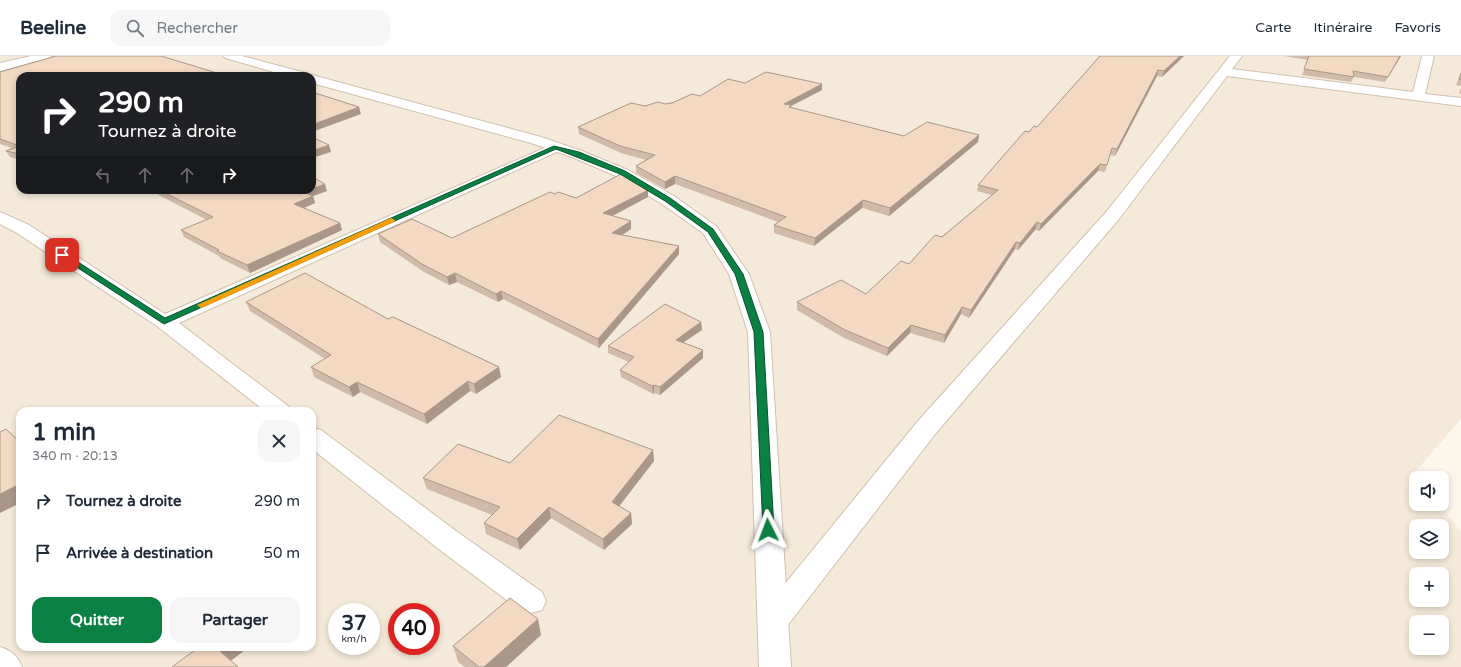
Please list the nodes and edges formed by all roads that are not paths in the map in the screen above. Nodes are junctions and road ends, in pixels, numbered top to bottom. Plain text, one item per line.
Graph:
1 (45, 56) edge
2 (229, 56) edge
3 (1236, 56) edge
4 (1428, 56) edge
5 (0, 67) edge
6 (287, 72) edge
7 (1223, 72) junction
8 (316, 80) edge
9 (1418, 97) junction
10 (1461, 102) edge
11 (556, 147) junction
12 (0, 217) edge
13 (164, 322) junction
14 (275, 407) edge
15 (316, 439) edge
16 (531, 601) dead end
17 (773, 621) junction
18 (0, 661) edge
19 (6, 667) edge
20 (775, 667) edge

1 - 5 street
2 - 6 street
3 - 7 street
4 - 9 street
7 - 9 street
7 - 17 street
8 - 11 street
9 - 10 street
11 - 13 street
11 - 17 street
12 - 13 street
13 - 14 street
15 - 16 street
17 - 20 street
18 - 19 street

